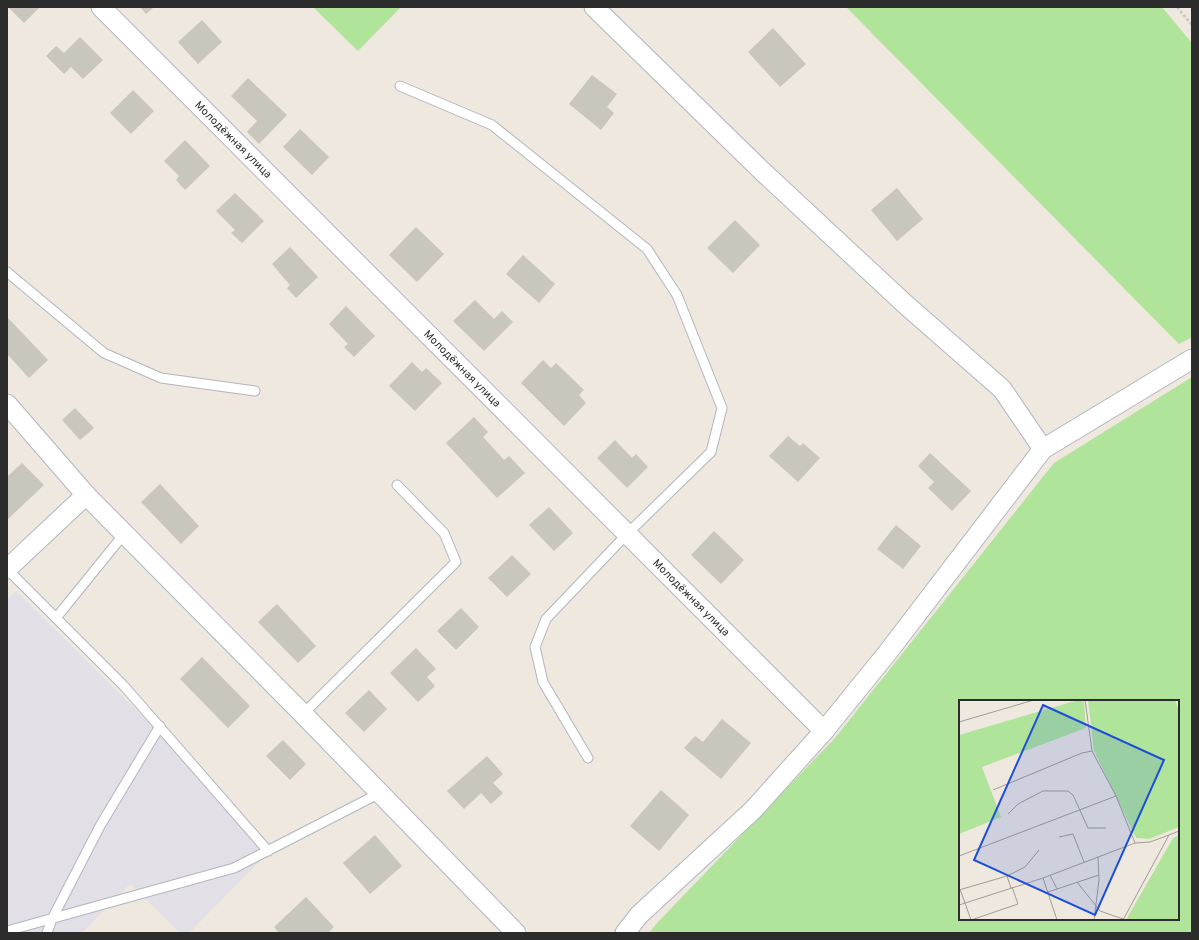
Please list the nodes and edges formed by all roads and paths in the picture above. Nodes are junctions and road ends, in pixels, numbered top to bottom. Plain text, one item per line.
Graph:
1 (101, 7) edge
2 (594, 7) edge
3 (1178, 7) edge
4 (1192, 25) edge
5 (400, 86) dead end
6 (7, 272) edge
7 (1192, 359) edge
8 (255, 391) dead end
9 (7, 404) edge
10 (1043, 449) junction
11 (397, 485) dead end
12 (86, 495) junction
13 (124, 534) junction
14 (627, 534) junction
15 (7, 569) edge
16 (56, 618) junction
17 (303, 714) junction
18 (160, 726) junction
19 (824, 731) junction
20 (588, 758) dead end
21 (380, 793) junction
22 (268, 851) junction
23 (52, 919) junction
24 (7, 931) edge
25 (48, 933) edge
26 (516, 933) edge
27 (625, 933) edge

1 - 14 street, Молодёжная улица
2 - 10 street
3 - 4 path
5 - 14 lane
6 - 8 lane
7 - 10 street
9 - 12 street
10 - 19 street
11 - 17 lane
12 - 13 street
12 - 15 street
13 - 16 lane
13 - 17 street
14 - 19 street, Молодёжная улица
14 - 20 lane
15 - 16 lane
16 - 18 lane
17 - 21 street
18 - 22 lane
18 - 23 lane
19 - 27 street
21 - 22 lane
21 - 26 street
22 - 23 lane
23 - 24 lane
23 - 25 lane

